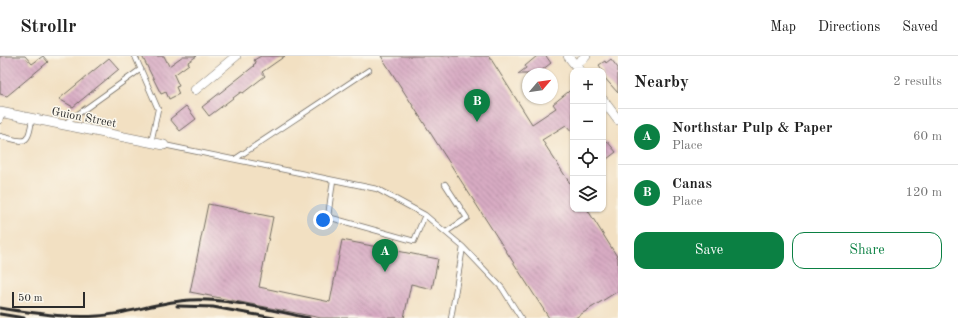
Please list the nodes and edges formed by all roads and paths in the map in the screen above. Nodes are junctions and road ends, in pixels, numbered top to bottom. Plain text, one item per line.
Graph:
1 (135, 56) edge
2 (236, 56) edge
3 (568, 56) edge
4 (586, 56) edge
5 (578, 68) edge
6 (141, 69) junction
7 (369, 70) dead end
8 (195, 90) dead end
9 (606, 104) edge
10 (1, 115) edge
11 (32, 119) junction
12 (618, 120) edge
13 (63, 125) junction
14 (0, 136) edge
15 (151, 143) junction
16 (164, 145) joint
17 (235, 159) junction
18 (333, 180) junction
19 (445, 184) dead end
20 (425, 215) junction
21 (446, 232) junction
22 (463, 247) junction
23 (450, 318) edge
24 (521, 318) edge

1 - 6 lane
2 - 8 street
3 - 5 street
4 - 5 street
6 - 13 lane
6 - 15 lane
7 - 17 lane
9 - 12 street
10 - 11 street, Guion Street
11 - 13 street, Guion Street
11 - 14 lane
13 - 15 street, Guion Street
15 - 16 street, Guion Street
16 - 17 lane
17 - 18 lane
18 - 20 lane
18 - 20 lane
19 - 21 lane
20 - 21 lane
21 - 22 lane
22 - 23 lane
22 - 24 lane

